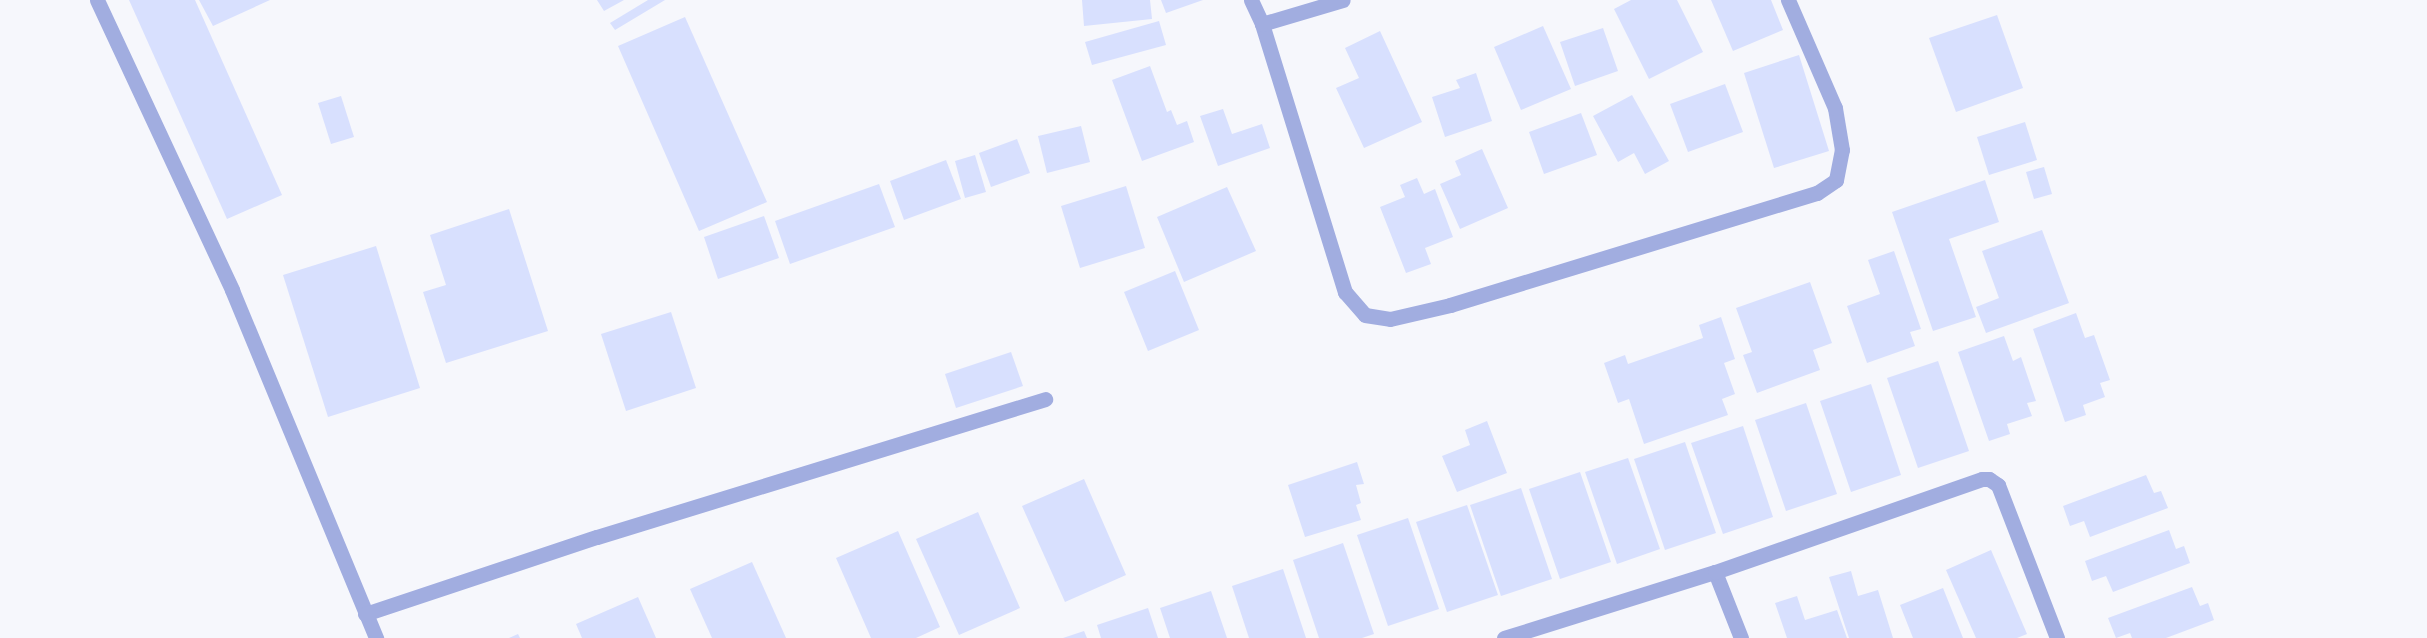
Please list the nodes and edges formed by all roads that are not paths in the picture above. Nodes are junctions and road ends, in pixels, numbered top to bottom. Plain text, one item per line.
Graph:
1 (97, 0) edge
2 (1251, 0) edge
3 (1344, 0) edge
4 (1788, 0) edge
5 (1262, 24) junction
6 (1045, 399) dead end
7 (1715, 572) junction
8 (365, 614) junction
9 (376, 638) edge
10 (1504, 638) edge
11 (1740, 638) edge
12 (2058, 638) edge

1 - 8 street
2 - 5 street
3 - 5 street
4 - 5 street
6 - 8 street
7 - 10 street
7 - 11 street
7 - 12 street
8 - 9 street

